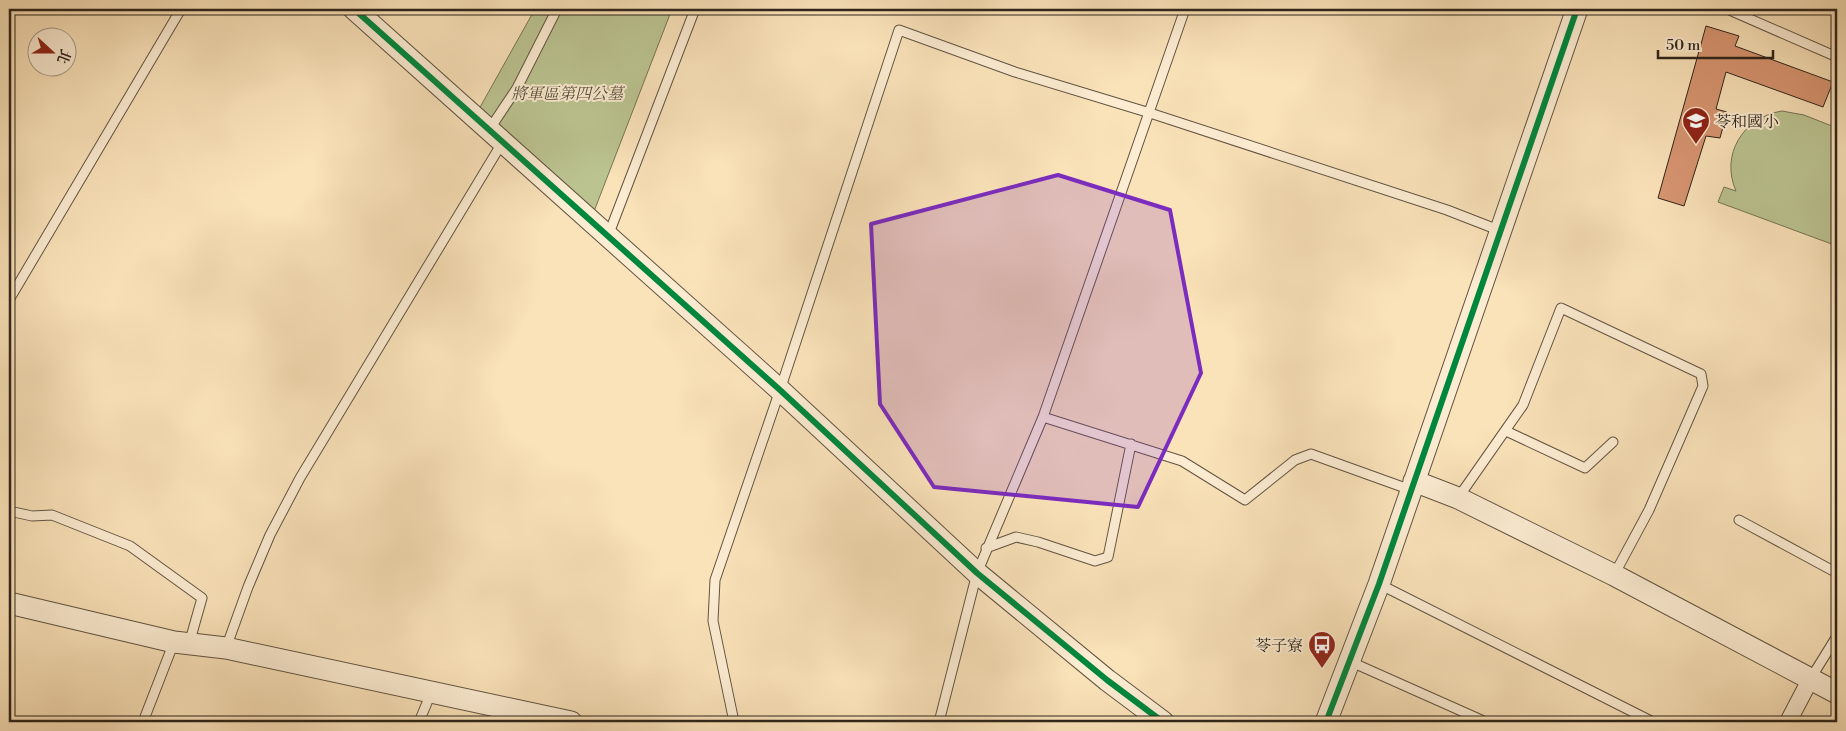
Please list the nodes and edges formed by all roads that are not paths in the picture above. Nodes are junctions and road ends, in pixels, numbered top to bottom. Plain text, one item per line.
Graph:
1 (181, 9) edge
2 (354, 9) edge
3 (557, 9) edge
4 (695, 9) edge
5 (1185, 9) edge
6 (1577, 9) edge
7 (1727, 9) edge
8 (1837, 57) edge
9 (1150, 113) junction
10 (496, 136) junction
11 (1501, 231) junction
12 (608, 236) junction
13 (9, 300) edge
14 (780, 390) junction
15 (1043, 417) junction
16 (1506, 431) junction
17 (1613, 442) dead end
18 (1130, 444) junction
19 (1413, 486) junction
20 (1458, 498) junction
21 (9, 511) edge
22 (1739, 520) dead end
23 (986, 548) junction
24 (977, 573) junction
25 (1837, 573) edge
26 (1614, 575) junction
27 (1379, 584) junction
28 (9, 603) edge
29 (1837, 636) edge
30 (181, 643) junction
31 (226, 648) junction
32 (1349, 660) junction
33 (1811, 678) junction
34 (431, 693) junction
35 (1837, 693) edge
36 (143, 722) edge
37 (418, 722) edge
38 (571, 722) edge
39 (731, 722) edge
40 (939, 722) edge
41 (1163, 722) edge
42 (1326, 722) edge
43 (1486, 722) edge
44 (1653, 722) edge
45 (1788, 722) edge

1 - 13 lane
2 - 10 street
3 - 10 lane
4 - 12 lane
5 - 9 lane
6 - 11 street
7 - 8 lane
9 - 11 lane
9 - 14 lane
9 - 15 lane
10 - 12 street
10 - 31 lane
11 - 19 street
12 - 14 street
14 - 24 street
14 - 39 lane
15 - 18 lane
15 - 23 lane
16 - 17 lane
16 - 20 lane
16 - 26 lane
18 - 19 lane
18 - 23 lane
19 - 20 street
19 - 27 street
20 - 26 street
21 - 30 lane
22 - 25 lane
23 - 24 lane
24 - 40 lane
24 - 41 street
26 - 33 street
27 - 32 street
27 - 44 lane
28 - 30 street
29 - 33 lane
30 - 31 street
30 - 36 lane
31 - 34 street
32 - 42 street
32 - 43 lane
33 - 35 street
33 - 45 street
34 - 37 lane
34 - 38 street

